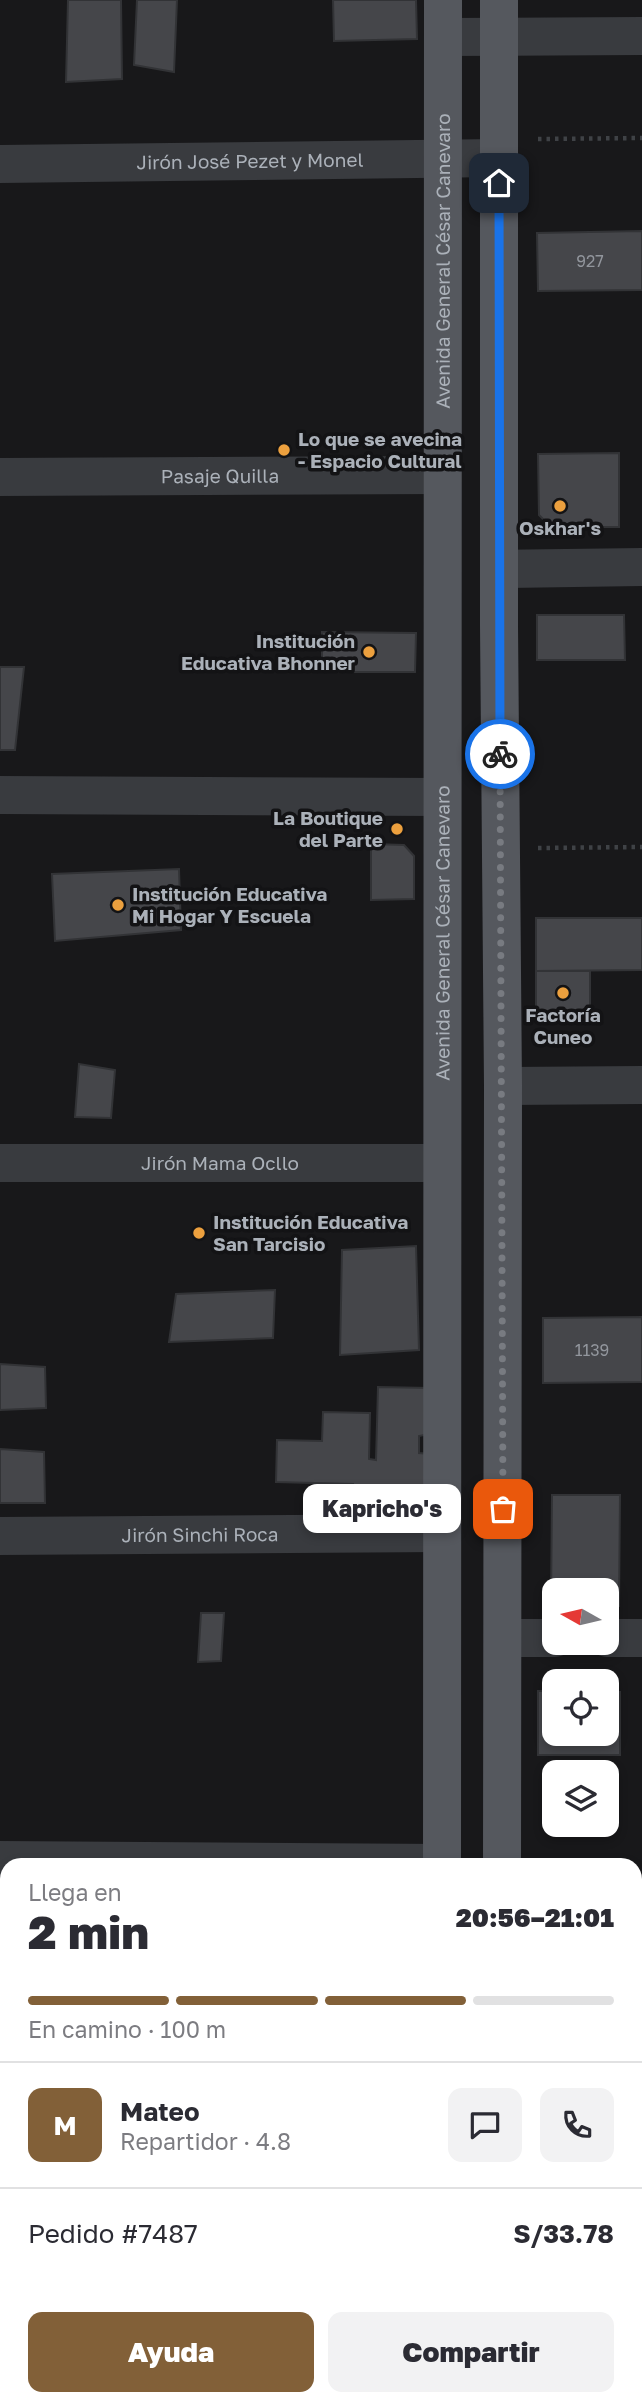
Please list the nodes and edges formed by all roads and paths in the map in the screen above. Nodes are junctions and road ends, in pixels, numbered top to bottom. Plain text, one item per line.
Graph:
1 (499, 18) edge
2 (443, 19) edge
3 (642, 36) edge
4 (642, 138) edge
5 (499, 149) junction
6 (443, 158) junction
7 (0, 164) edge
8 (442, 475) junction
9 (0, 477) edge
10 (642, 567) edge
11 (499, 569) junction
12 (0, 795) edge
13 (442, 797) junction
14 (642, 847) edge
15 (501, 848) junction
16 (642, 1085) edge
17 (503, 1086) junction
18 (0, 1163) edge
19 (442, 1163) junction
20 (442, 1532) junction
21 (0, 1536) edge
22 (503, 1638) junction
23 (542, 1638) edge
24 (620, 1638) edge
25 (642, 1638) edge
26 (442, 1858) edge
27 (502, 1858) edge

1 - 2 street
1 - 3 street
1 - 5 main road
2 - 6 main road, Avenida General César Canevaro
4 - 5 path
5 - 6 street, Jirón José Pezet y Monel
5 - 11 main road
6 - 7 street, Jirón José Pezet y Monel
6 - 8 main road, Avenida General César Canevaro
8 - 9 street, Pasaje Quilla
8 - 13 main road, Avenida General César Canevaro
10 - 11 street
11 - 15 main road
12 - 13 street
13 - 19 main road, Avenida General César Canevaro
14 - 15 path
15 - 17 main road
16 - 17 street
17 - 22 main road
18 - 19 street, Jirón Mama Ocllo
19 - 20 main road, Avenida General César Canevaro
20 - 21 street, Jirón Sinchi Roca
20 - 26 main road, Avenida General César Canevaro
22 - 23 street
22 - 27 main road
24 - 25 street

